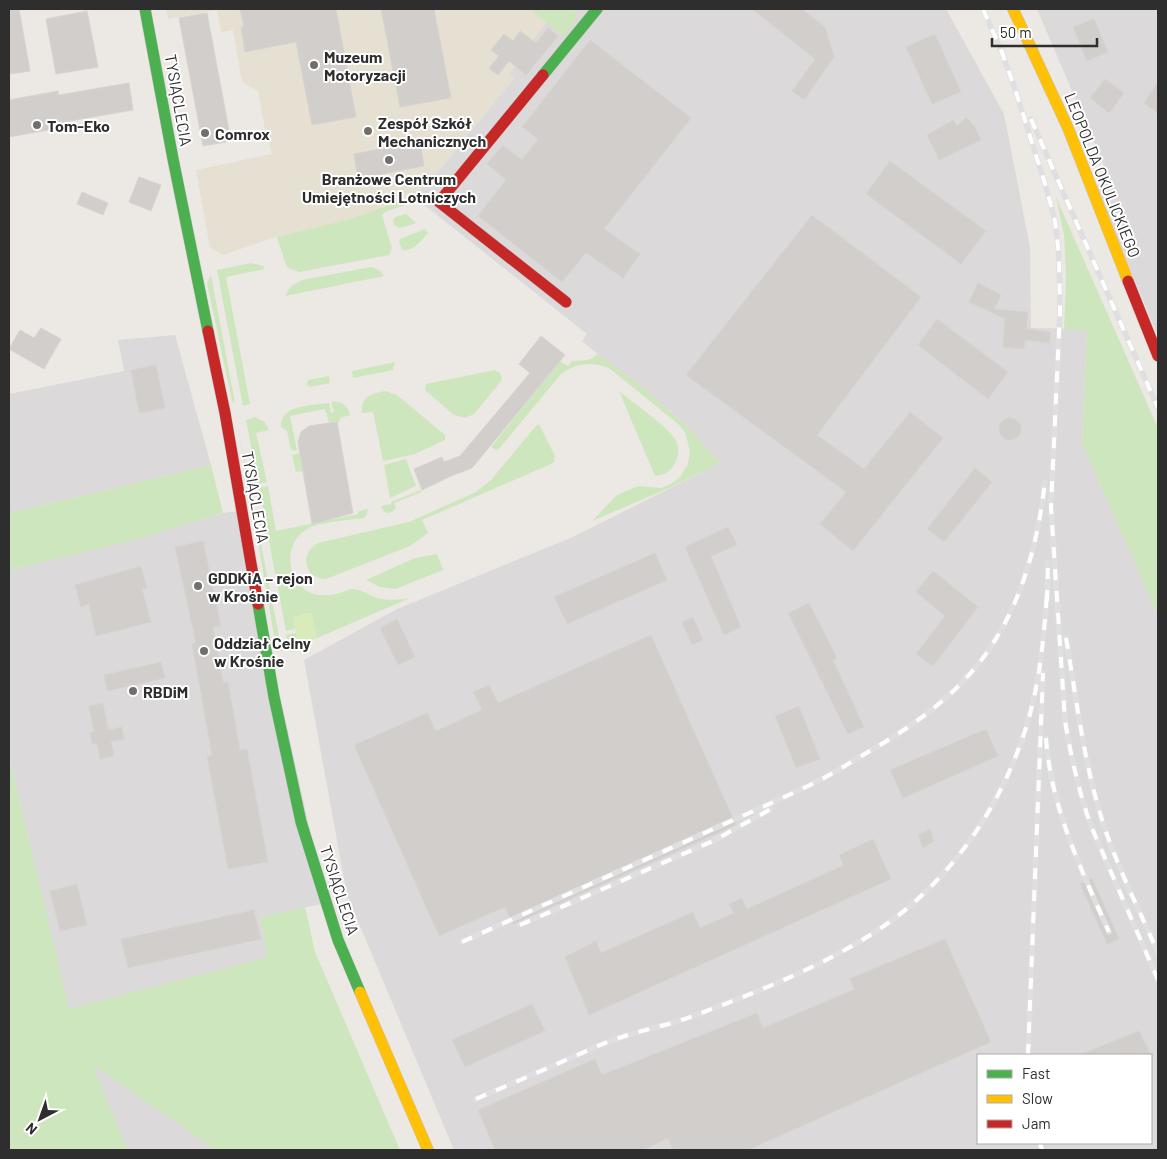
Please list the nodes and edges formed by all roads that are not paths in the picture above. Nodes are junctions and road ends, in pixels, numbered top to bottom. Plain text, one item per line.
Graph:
1 (145, 9) edge
2 (597, 9) edge
3 (1013, 9) edge
4 (566, 302) dead end
5 (1158, 356) edge
6 (428, 1150) edge

1 - 6 street, TYSIĄCLECIA
2 - 4 street
3 - 5 street, LEOPOLDA OKULICKIEGO

